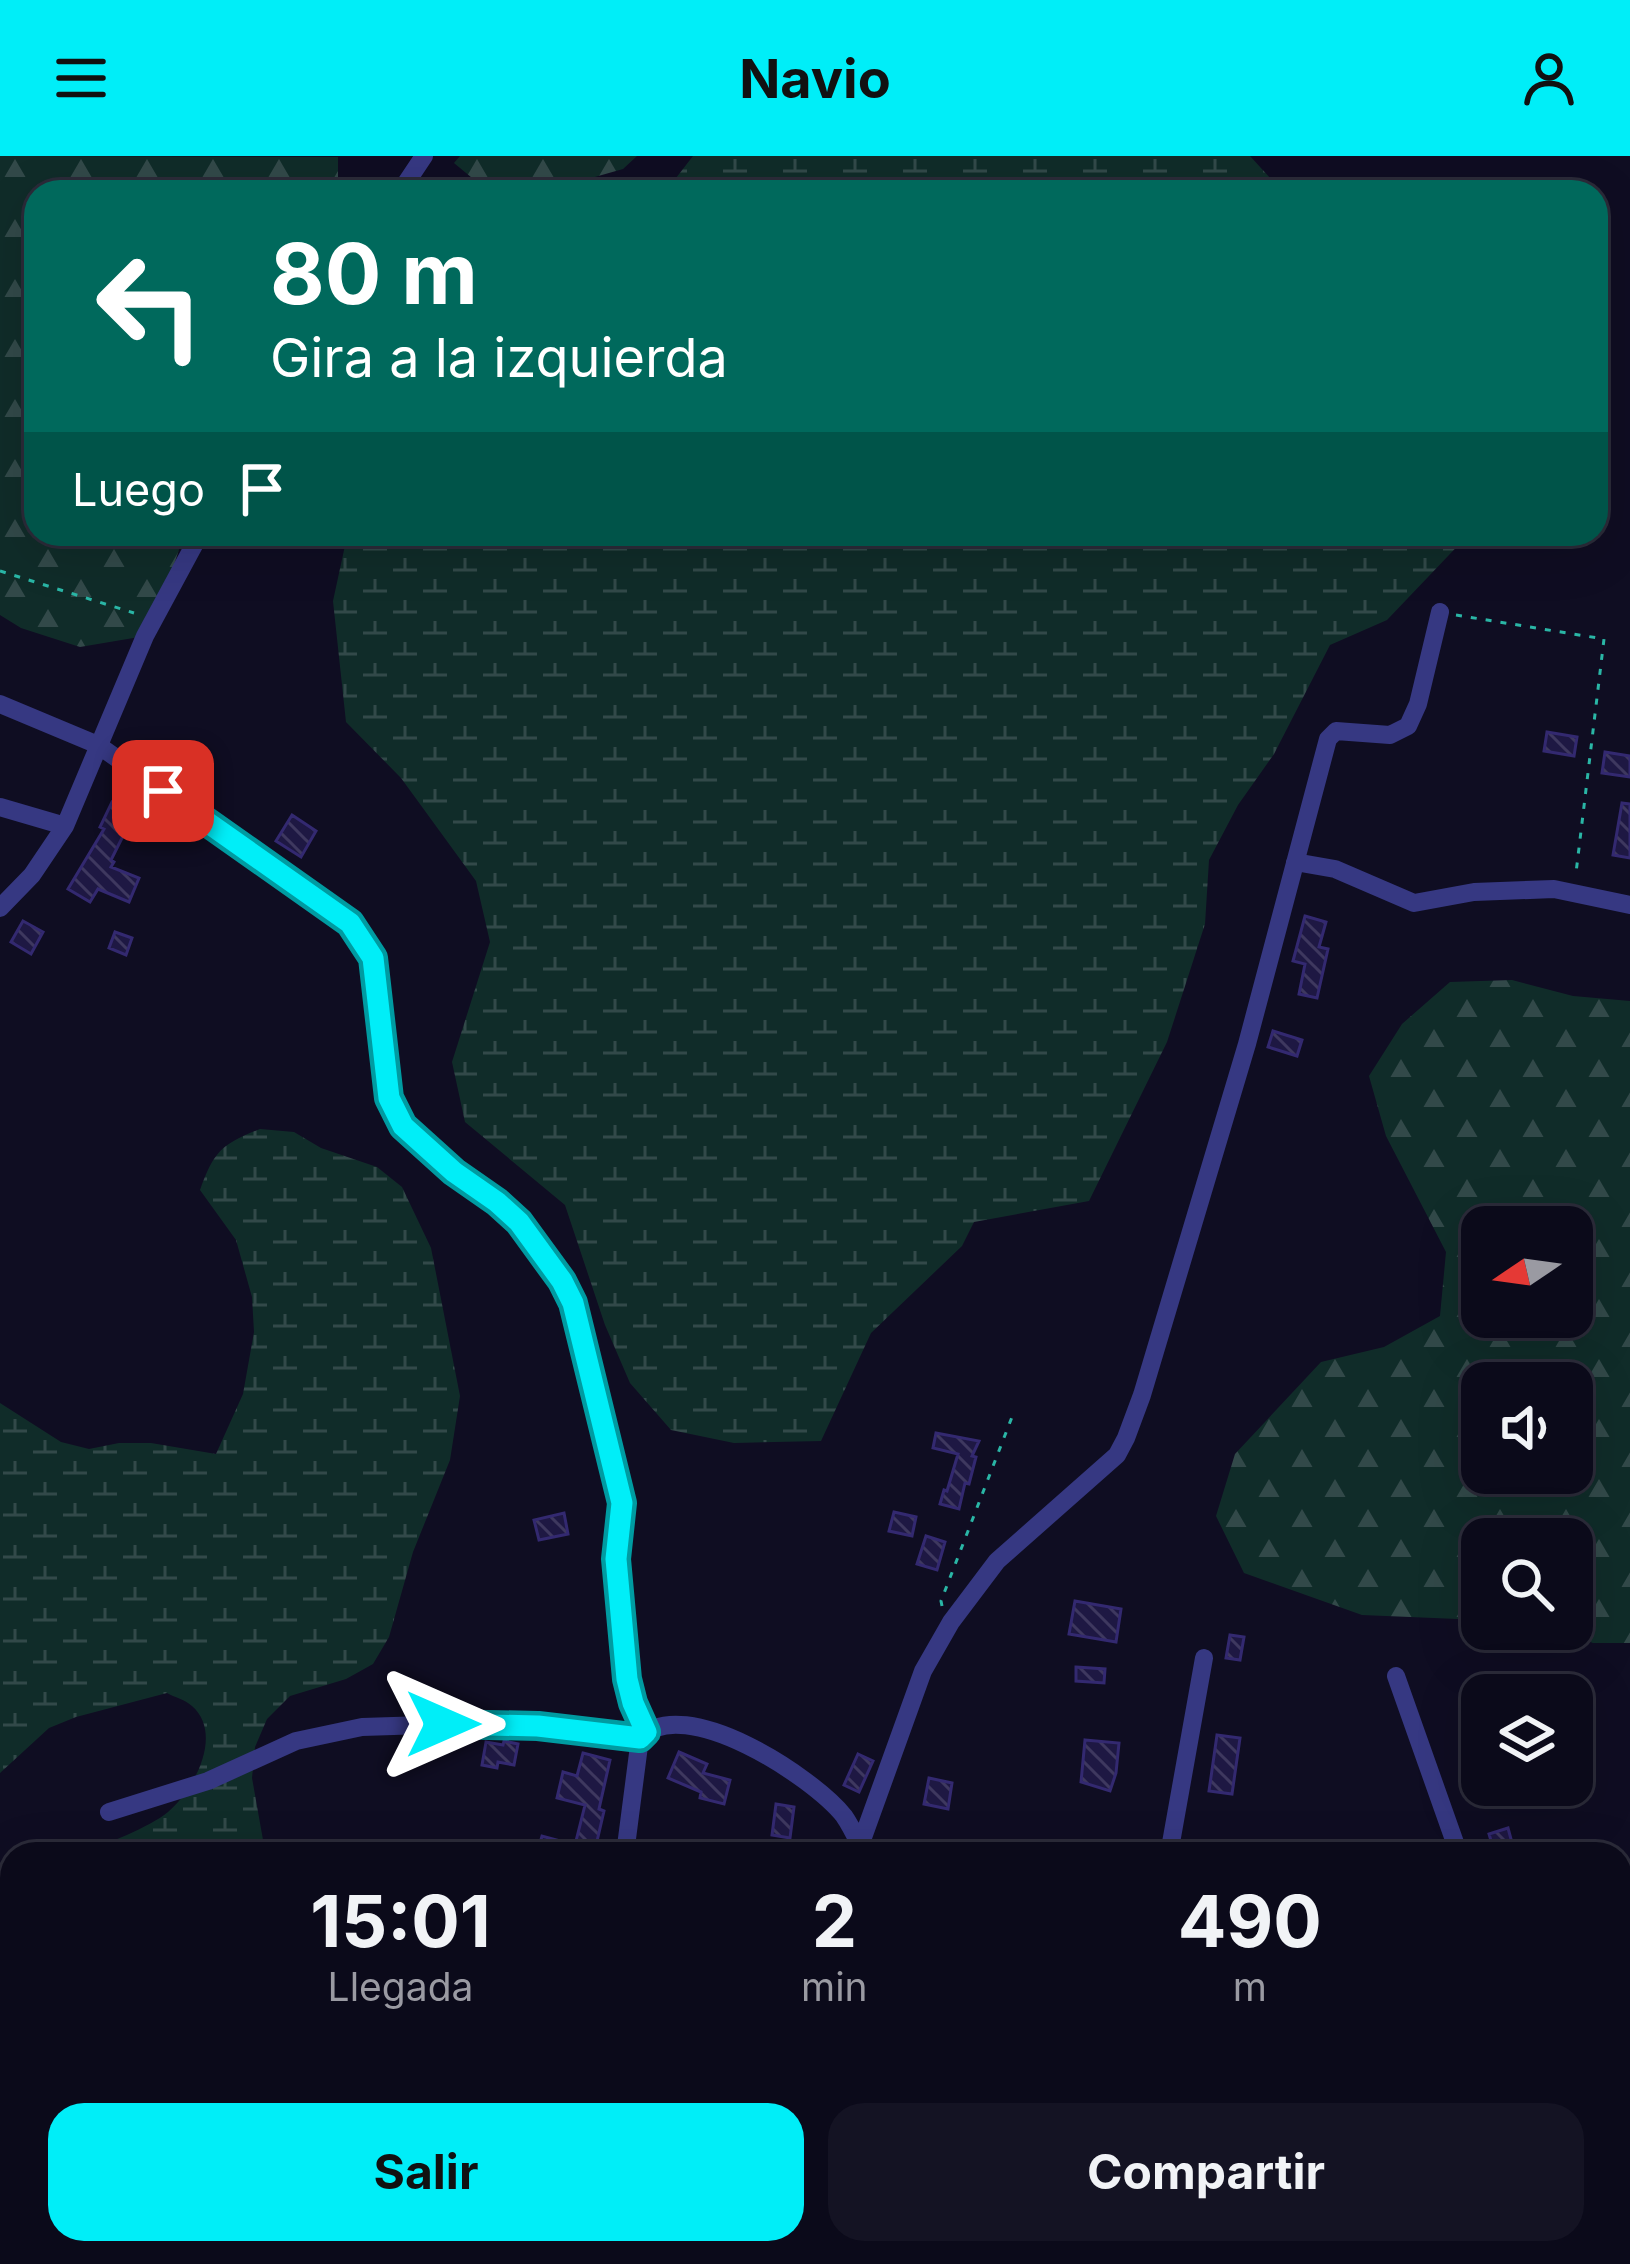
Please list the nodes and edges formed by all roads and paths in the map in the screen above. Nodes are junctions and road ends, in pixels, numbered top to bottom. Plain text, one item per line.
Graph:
1 (193, 546) edge
2 (0, 571) edge
3 (1440, 612) joint
4 (153, 619) junction
5 (0, 704) edge
6 (98, 746) junction
7 (0, 807) edge
8 (65, 826) junction
9 (1295, 862) junction
10 (1574, 893) junction
11 (1630, 904) edge
12 (0, 908) edge
13 (1012, 1417) dead end
14 (946, 1631) junction
15 (1204, 1658) dead end
16 (1396, 1676) dead end
17 (643, 1735) junction
18 (109, 1812) dead end
19 (627, 1842) edge
20 (856, 1842) edge
21 (863, 1842) edge
22 (1171, 1842) edge
23 (1455, 1842) edge

1 - 4 street
2 - 4 path
3 - 9 street
3 - 10 path
4 - 6 street
5 - 6 street
6 - 8 street
6 - 17 street
7 - 8 street
8 - 12 street
9 - 10 street
9 - 14 street
10 - 11 street
13 - 14 path
14 - 21 street
15 - 22 street
16 - 23 street
17 - 18 street
17 - 19 street
17 - 20 street

